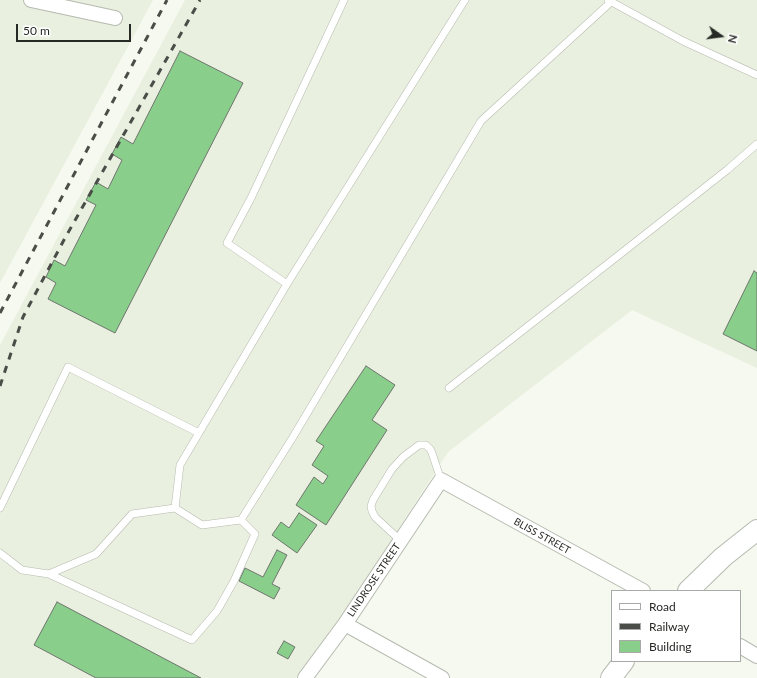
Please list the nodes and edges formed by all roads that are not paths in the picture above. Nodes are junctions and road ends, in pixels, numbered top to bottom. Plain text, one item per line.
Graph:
1 (31, 0) edge
2 (344, 0) edge
3 (465, 0) edge
4 (610, 1) edge
5 (115, 18) dead end
6 (757, 75) edge
7 (757, 144) edge
8 (287, 284) junction
9 (449, 388) dead end
10 (199, 433) junction
11 (441, 480) junction
12 (0, 508) edge
13 (175, 508) junction
14 (241, 520) junction
15 (757, 530) edge
16 (401, 541) junction
17 (0, 553) edge
18 (49, 574) junction
19 (641, 590) edge
20 (689, 590) edge
21 (345, 624) junction
22 (741, 647) edge
23 (757, 656) edge
24 (623, 662) edge
25 (305, 678) edge
26 (442, 678) edge
27 (610, 678) edge

1 - 5 street
2 - 8 lane
3 - 8 lane
4 - 6 lane
4 - 14 lane
7 - 9 lane
8 - 10 lane
10 - 12 lane
10 - 13 lane
11 - 16 street, LINDROSE STREET
11 - 16 lane
11 - 19 street, BLISS STREET
13 - 14 lane
13 - 18 lane
14 - 18 lane
15 - 20 street
16 - 21 street, LINDROSE STREET
17 - 18 lane
21 - 25 street, LINDROSE STREET
21 - 26 street
22 - 23 street
24 - 27 street

